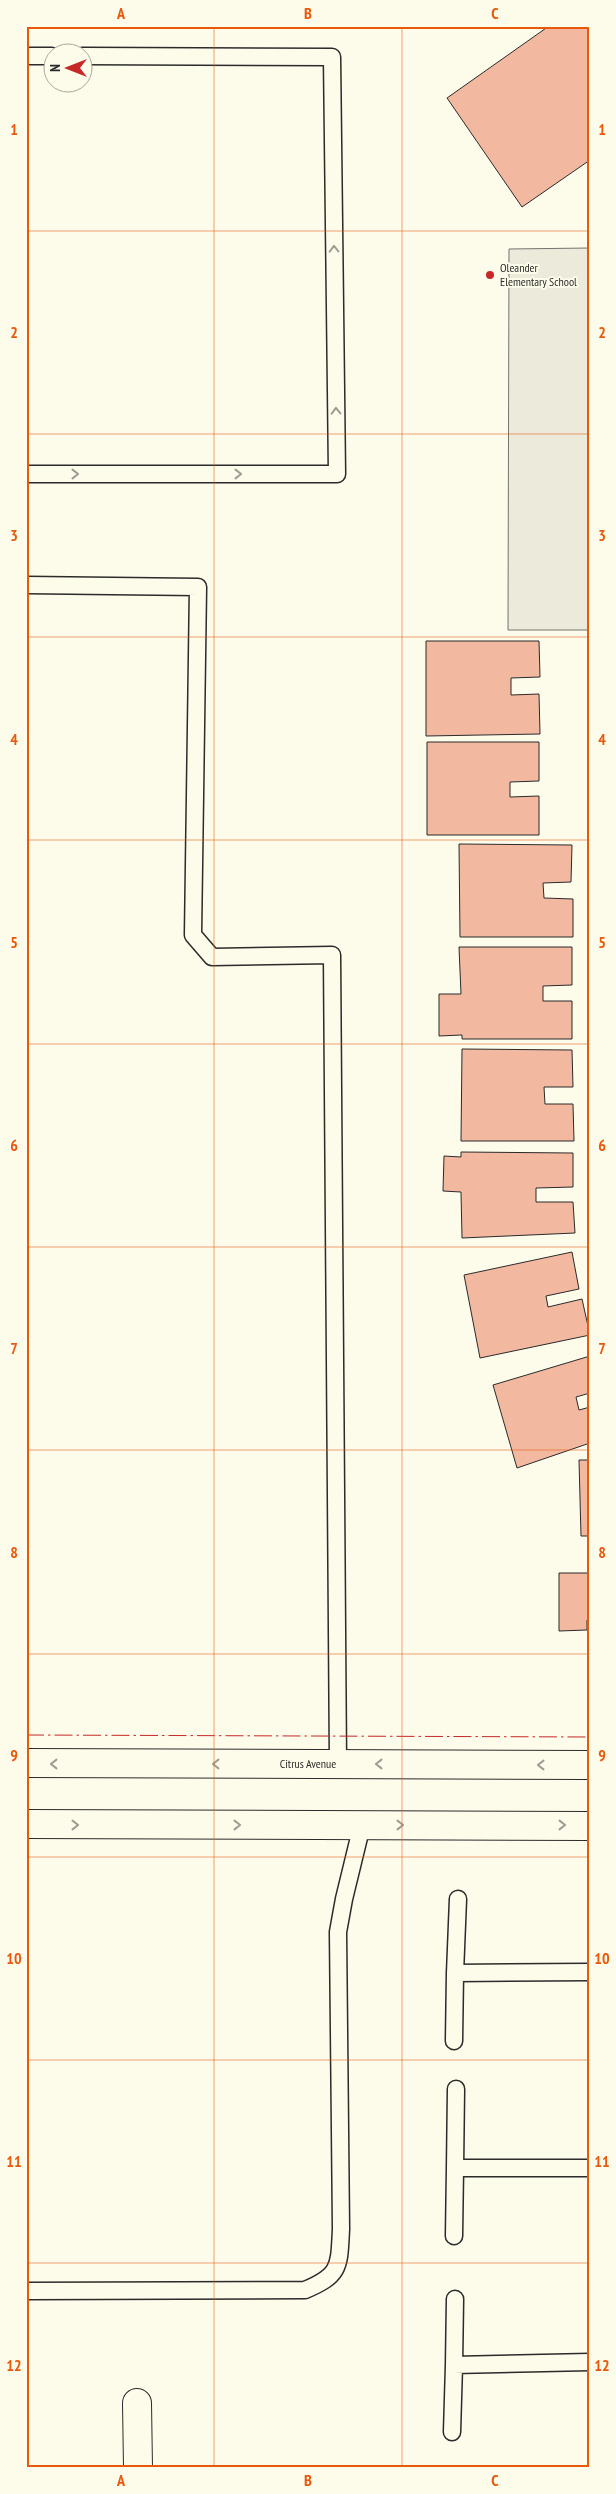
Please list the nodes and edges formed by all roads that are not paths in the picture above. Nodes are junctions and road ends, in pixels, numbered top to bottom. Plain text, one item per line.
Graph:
1 (26, 56) edge
2 (42, 56) edge
3 (92, 56) edge
4 (26, 474) edge
5 (26, 585) edge
6 (26, 1764) edge
7 (338, 1764) junction
8 (590, 1765) edge
9 (26, 1824) edge
10 (362, 1825) junction
11 (590, 1826) edge
12 (458, 1899) dead end
13 (590, 1972) edge
14 (455, 1973) junction
15 (454, 2041) dead end
16 (456, 2089) dead end
17 (455, 2168) junction
18 (590, 2168) edge
19 (454, 2236) dead end
20 (26, 2291) edge
21 (455, 2299) dead end
22 (590, 2362) edge
23 (454, 2365) junction
24 (137, 2403) dead end
25 (452, 2432) dead end
26 (138, 2468) edge

1 - 2 lane
4 -> 3 lane
5 - 7 lane
7 -> 6 main road, Citrus Avenue
8 -> 7 main road, Citrus Avenue
9 -> 10 main road
10 -> 11 main road
10 - 20 lane
12 - 14 lane
13 - 14 lane
14 - 15 lane
16 - 17 lane
17 - 18 lane
17 - 19 lane
21 - 23 lane
22 - 23 lane
23 - 25 lane
24 - 26 main road

